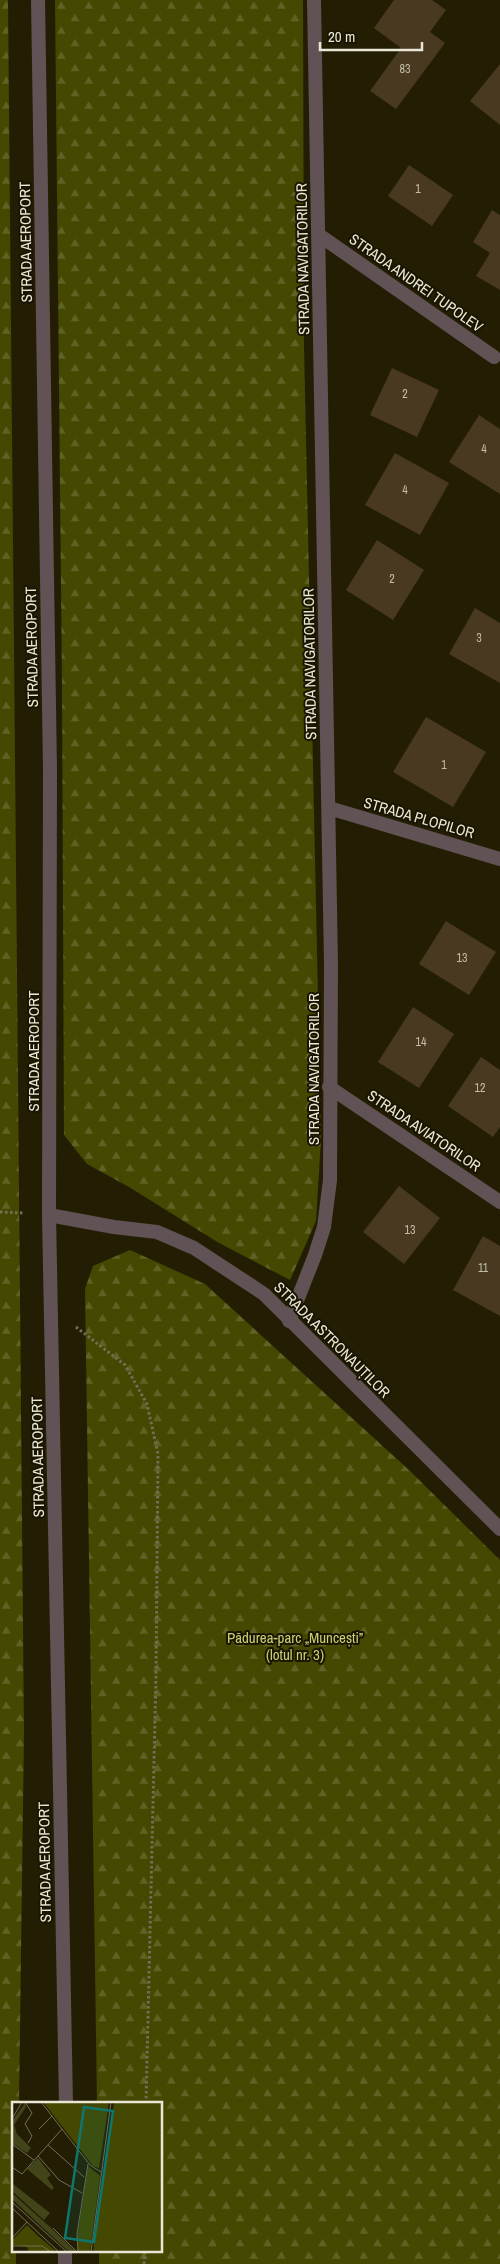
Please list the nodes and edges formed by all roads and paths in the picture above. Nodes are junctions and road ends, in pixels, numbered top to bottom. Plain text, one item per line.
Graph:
1 (38, 0) edge
2 (314, 0) edge
3 (319, 235) junction
4 (494, 357) dead end
5 (329, 808) junction
6 (498, 854) edge
7 (329, 1087) junction
8 (500, 1202) edge
9 (50, 1215) junction
10 (51, 1308) junction
11 (289, 1321) junction
12 (500, 1529) edge
13 (66, 2102) edge
14 (146, 2102) edge

1 - 9 street, STRADA AEROPORT
2 - 3 street, STRADA NAVIGATORILOR
3 - 4 street, STRADA ANDREI TUPOLEV
3 - 5 street, STRADA NAVIGATORILOR
5 - 6 street, STRADA PLOPILOR
5 - 7 street, STRADA NAVIGATORILOR
7 - 8 street, STRADA AVIATORILOR
7 - 11 street, STRADA NAVIGATORILOR
9 - 10 street, STRADA AEROPORT
9 - 11 street, STRADA ASTRONAUȚILOR
10 - 13 street, STRADA AEROPORT
10 - 14 path
11 - 12 street, STRADA ASTRONAUȚILOR

